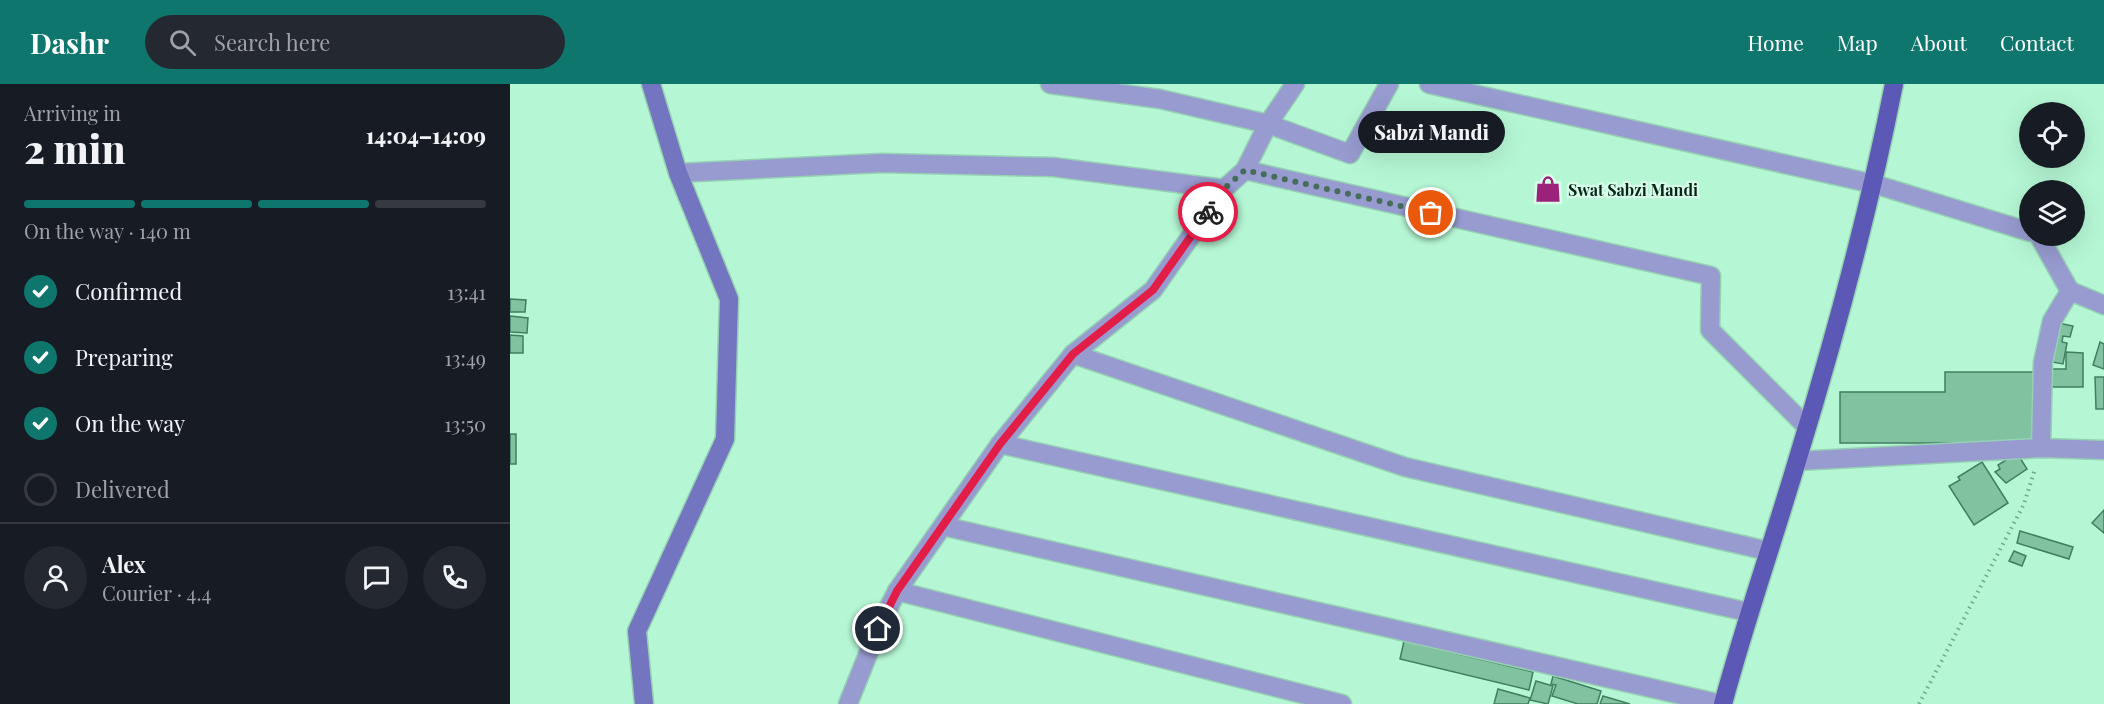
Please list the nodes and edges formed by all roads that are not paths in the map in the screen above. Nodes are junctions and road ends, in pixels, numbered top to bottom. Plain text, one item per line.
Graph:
1 (651, 84) edge
2 (1050, 84) edge
3 (1295, 84) edge
4 (1389, 84) edge
5 (1429, 84) edge
6 (1894, 84) edge
7 (1268, 124) junction
8 (1245, 170) junction
9 (678, 173) junction
10 (1874, 184) junction
11 (1224, 189) junction
12 (2019, 229) edge
13 (2045, 246) edge
14 (2070, 291) junction
15 (2104, 305) edge
16 (1073, 354) junction
17 (1807, 427) junction
18 (1000, 444) junction
19 (2041, 448) junction
20 (2104, 450) edge
21 (1797, 461) junction
22 (943, 526) junction
23 (1768, 551) junction
24 (897, 591) junction
25 (1748, 612) junction
26 (644, 704) edge
27 (848, 704) edge
28 (1342, 704) edge
29 (1722, 704) edge

1 - 9 main road
2 - 7 street
3 - 7 street
4 - 7 street
5 - 10 street
6 - 10 main road
7 - 8 street
8 - 11 street
8 - 17 street
9 - 11 street
9 - 26 main road
10 - 12 street
10 - 17 main road
11 - 16 street
13 - 14 street
14 - 15 street
14 - 19 street
16 - 18 street
16 - 23 street
17 - 21 main road
18 - 22 street
18 - 25 street
19 - 20 street
19 - 21 street
21 - 23 main road
22 - 24 street
22 - 29 street
23 - 25 main road
24 - 27 street
24 - 28 street
25 - 29 main road

